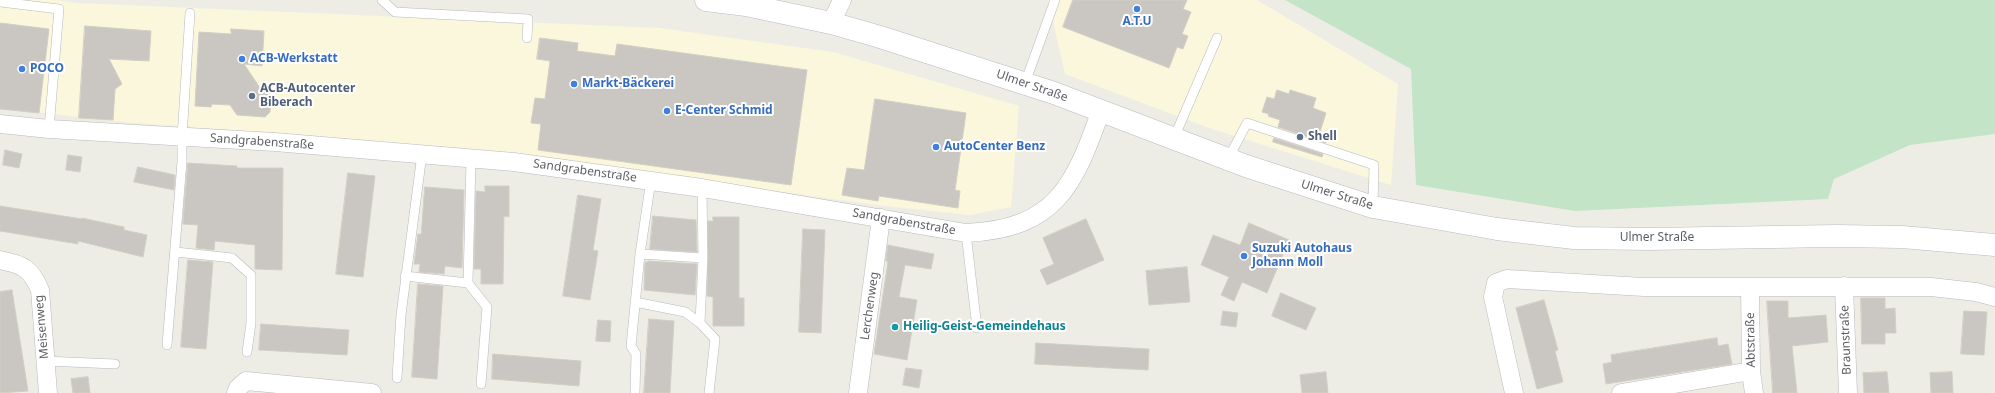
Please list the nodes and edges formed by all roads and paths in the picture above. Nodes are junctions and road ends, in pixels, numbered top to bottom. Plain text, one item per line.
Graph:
1 (382, 0) edge
2 (706, 0) edge
3 (842, 0) edge
4 (1055, 0) edge
5 (0, 2) edge
6 (190, 13) dead end
7 (831, 23) junction
8 (527, 38) dead end
9 (1218, 38) dead end
10 (1025, 83) junction
11 (1101, 110) junction
12 (0, 124) edge
13 (48, 129) junction
14 (182, 137) junction
15 (1174, 138) junction
16 (422, 154) junction
17 (471, 159) junction
18 (1228, 159) junction
19 (651, 180) junction
20 (702, 188) junction
21 (1373, 207) junction
22 (881, 218) junction
23 (966, 233) junction
24 (1995, 245) edge
25 (176, 252) junction
26 (640, 254) junction
27 (703, 258) junction
28 (0, 260) edge
29 (405, 276) junction
30 (468, 283) junction
31 (1844, 286) junction
32 (1750, 287) junction
33 (1995, 297) edge
34 (635, 302) junction
35 (700, 323) junction
36 (977, 328) dead end
37 (167, 345) dead end
38 (247, 352) dead end
39 (45, 361) junction
40 (115, 364) dead end
41 (1751, 371) junction
42 (397, 378) dead end
43 (481, 384) dead end
44 (237, 390) edge
45 (48, 393) edge
46 (372, 393) edge
47 (635, 393) edge
48 (709, 393) edge
49 (858, 393) edge
50 (1514, 393) edge
51 (1621, 393) edge
52 (1754, 393) edge
53 (1848, 393) edge

1 - 8 lane
2 - 7 main road, Ulmer Straße
3 - 7 street
4 - 10 lane
5 - 13 lane
6 - 14 lane
7 - 10 main road, Ulmer Straße
9 - 15 lane
10 - 11 main road, Ulmer Straße
11 - 15 main road, Ulmer Straße
11 - 23 street, Sandgrabenstraße
12 - 13 street, Sandgrabenstraße
13 - 14 street, Sandgrabenstraße
14 - 16 street, Sandgrabenstraße
14 - 25 lane
15 - 18 main road, Ulmer Straße
16 - 17 street, Sandgrabenstraße
16 - 29 lane
17 - 19 street, Sandgrabenstraße
17 - 30 lane
18 - 21 main road, Ulmer Straße
18 - 21 lane
19 - 20 street, Sandgrabenstraße
19 - 26 lane
20 - 22 street, Sandgrabenstraße
20 - 27 lane
21 - 24 main road, Ulmer Straße
22 - 23 street, Sandgrabenstraße
22 - 49 street, Lerchenweg
23 - 36 lane
25 - 37 lane
25 - 38 lane
26 - 27 lane
26 - 34 lane
27 - 35 lane
28 - 39 street, Meisenweg
29 - 30 lane
29 - 42 lane
30 - 43 lane
31 - 32 street
31 - 33 street
31 - 53 street, Braunstraße
32 - 41 street, Abtstraße
32 - 50 street
34 - 35 lane
34 - 47 lane
35 - 48 lane
39 - 40 lane
39 - 45 street, Meisenweg
41 - 51 street
41 - 52 street, Abtstraße
44 - 46 street

